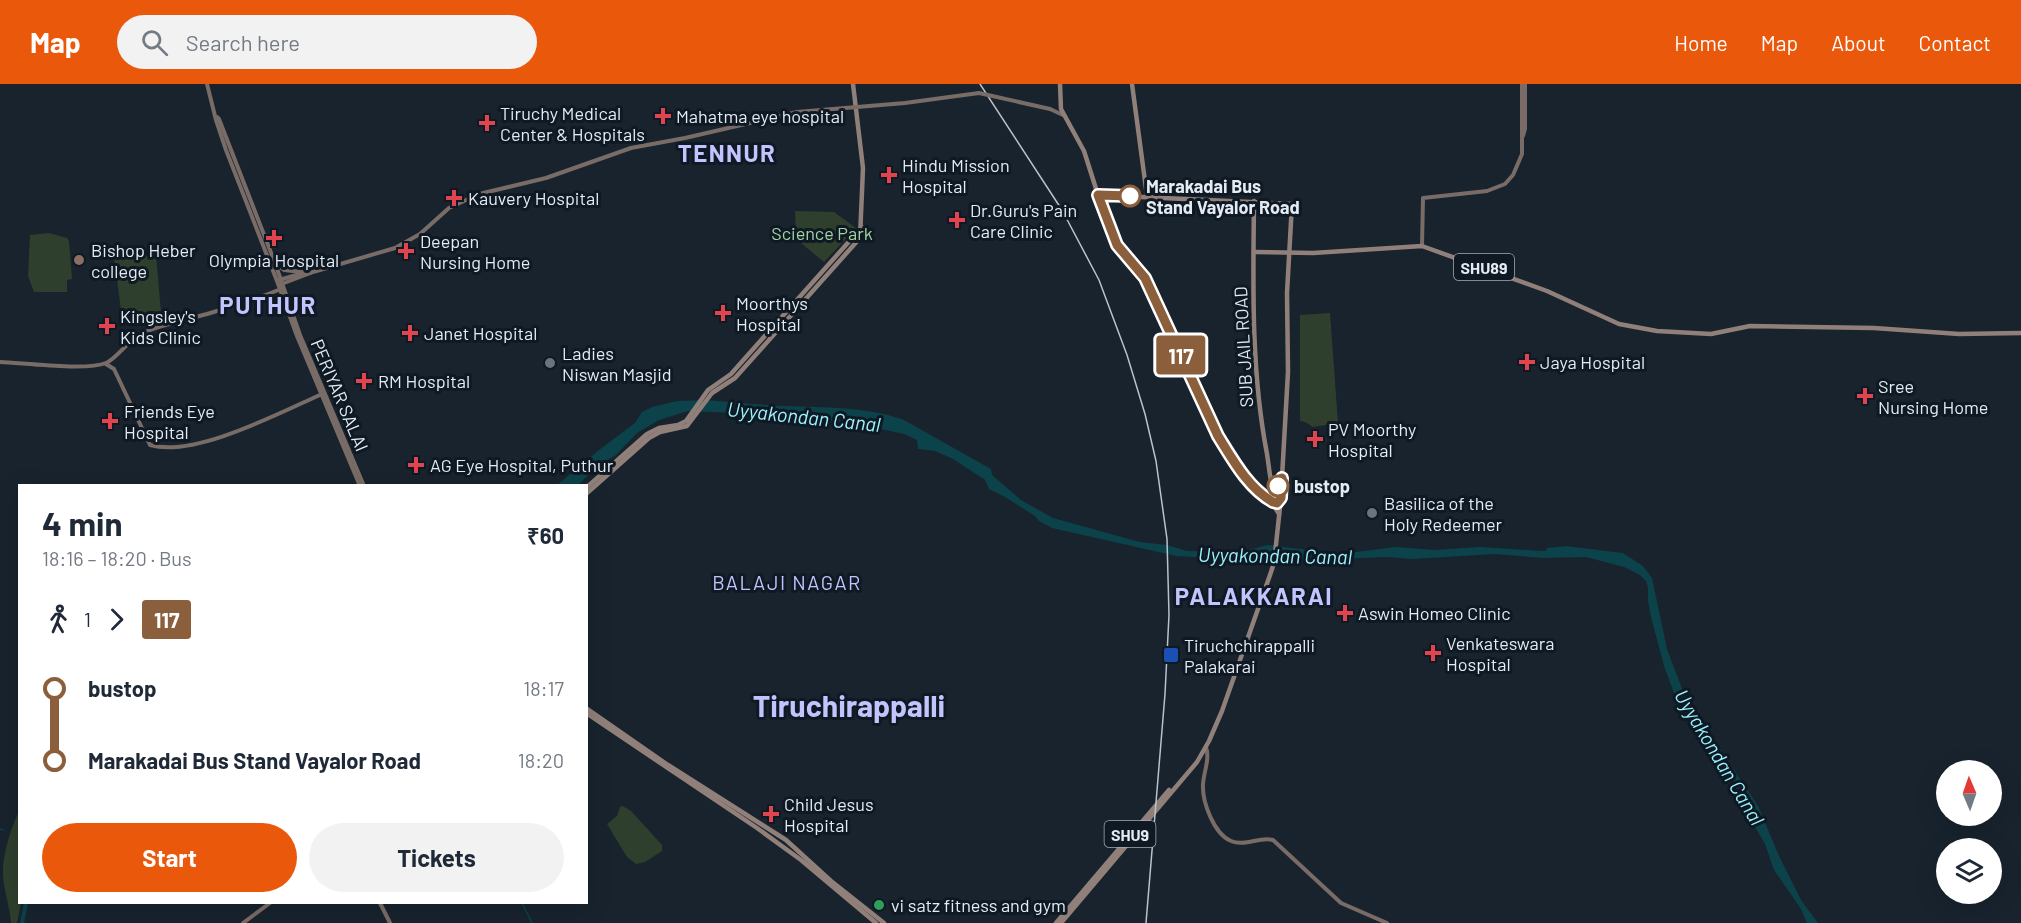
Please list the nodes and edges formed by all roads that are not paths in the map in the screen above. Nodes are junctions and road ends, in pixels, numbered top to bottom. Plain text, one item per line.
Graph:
1 (207, 84) edge
2 (854, 84) edge
3 (1060, 84) edge
4 (1132, 84) edge
5 (1524, 84) edge
6 (1060, 103) junction
7 (1050, 109) junction
8 (1064, 116) junction
9 (240, 180) junction
10 (1098, 195) junction
11 (1147, 196) junction
12 (1254, 201) junction
13 (1422, 246) junction
14 (1254, 252) junction
15 (1290, 253) junction
16 (275, 263) junction
17 (309, 273) junction
18 (281, 284) junction
19 (2021, 333) edge
20 (0, 362) edge
21 (105, 363) junction
22 (322, 394) junction
23 (693, 417) junction
24 (1282, 478) junction
25 (359, 484) edge
26 (363, 484) edge
27 (588, 486) edge
28 (588, 492) edge
29 (1272, 492) junction
30 (1260, 493) junction
31 (1281, 497) junction
32 (1271, 501) junction
33 (1279, 516) junction
34 (588, 709) edge
35 (588, 714) edge
36 (1206, 746) junction
37 (703, 789) junction
38 (269, 904) edge
39 (380, 904) edge
40 (243, 923) edge
41 (390, 923) edge
42 (876, 923) edge
43 (884, 923) edge
44 (1056, 923) edge
45 (1061, 923) edge
46 (1387, 923) edge

1 - 9 main road
2 - 23 main road
3 - 6 main road
4 - 11 main road
5 - 13 main road
6 - 7 main road
6 - 8 main road
7 - 8 main road
7 - 17 main road, bridge
8 - 10 main road
9 - 16 main road
9 - 18 main road
10 - 11 main road
10 - 30 main road
11 - 12 main road
12 - 14 main road, SUB JAIL ROAD
12 - 15 main road
13 - 15 main road, SHU89
13 - 19 main road, SHU89
14 - 15 main road
14 - 29 main road, SUB JAIL ROAD
15 - 24 main road
16 - 17 main road
16 - 18 main road
17 - 18 main road
18 - 21 main road
18 - 22 main road, PERIYAR SALAI
20 - 21 main road
21 - 22 main road
22 - 25 main road, PERIYAR SALAI
22 - 26 main road, PERIYAR SALAI
23 - 27 main road
23 - 28 main road
24 - 29 main road
24 - 31 main road
29 - 30 main road
29 - 31 main road
29 - 32 main road
30 - 32 main road
31 - 32 main road
31 - 33 main road, SHU9
32 - 33 main road
33 - 36 main road, SHU9
34 - 37 main road
35 - 37 main road
36 - 44 main road, SHU9
36 - 45 main road, SHU9
36 - 46 main road
37 - 42 main road
37 - 43 main road
38 - 40 main road
39 - 41 main road

